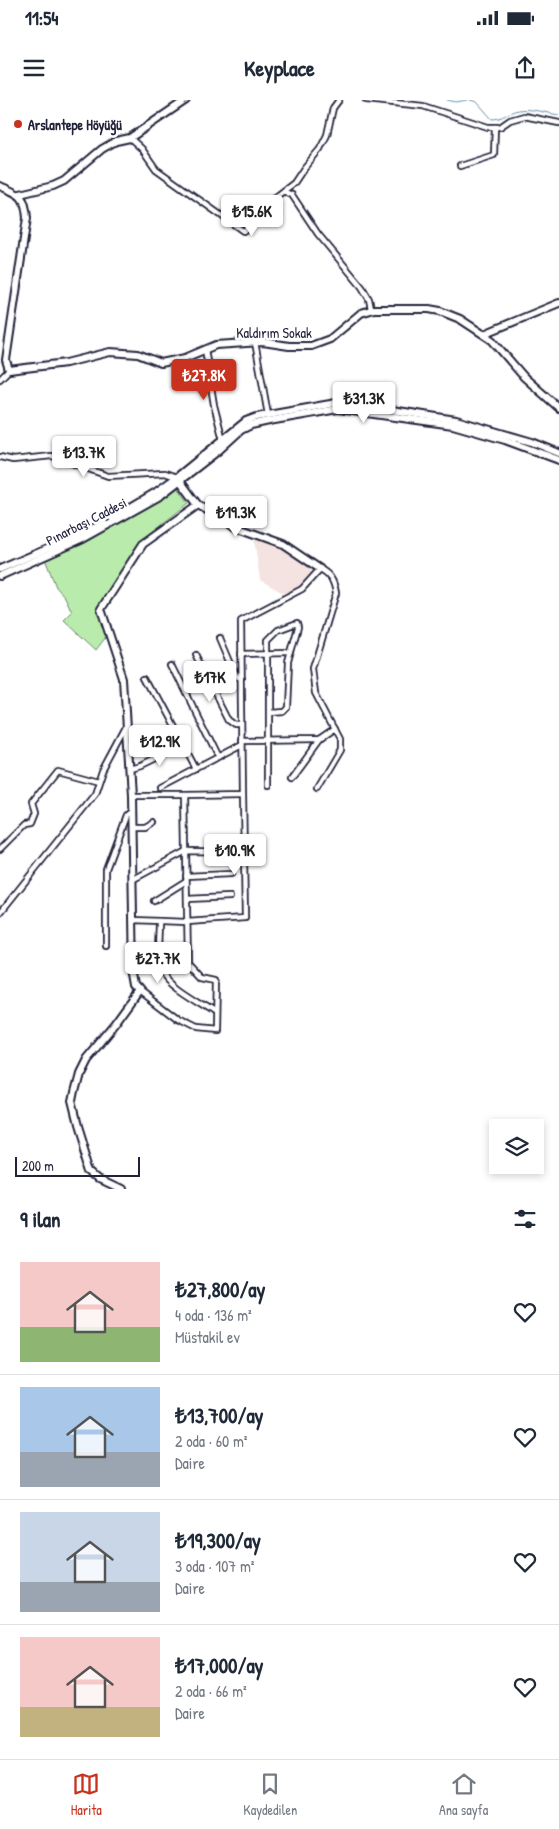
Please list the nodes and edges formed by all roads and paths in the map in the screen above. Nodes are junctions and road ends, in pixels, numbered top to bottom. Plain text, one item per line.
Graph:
1 (186, 100) edge
2 (339, 100) edge
3 (366, 100) edge
4 (559, 123) edge
5 (495, 127) junction
6 (130, 138) junction
7 (460, 166) dead end
8 (0, 186) edge
9 (285, 192) junction
10 (20, 194) junction
11 (559, 303) edge
12 (370, 309) junction
13 (484, 334) junction
14 (256, 342) junction
15 (205, 349) junction
16 (9, 370) junction
17 (0, 379) edge
18 (559, 408) edge
19 (268, 415) junction
20 (224, 441) junction
21 (559, 453) edge
22 (0, 457) edge
23 (559, 460) edge
24 (178, 479) junction
25 (198, 505) junction
26 (0, 569) edge
27 (320, 569) junction
28 (0, 576) edge
29 (220, 638) dead end
30 (267, 653) junction
31 (291, 653) junction
32 (241, 654) junction
33 (196, 655) dead end
34 (172, 664) dead end
35 (147, 677) dead end
36 (242, 680) junction
37 (268, 712) junction
38 (242, 725) junction
39 (127, 726) junction
40 (334, 729) junction
41 (269, 740) junction
42 (319, 740) junction
43 (242, 743) junction
44 (183, 745) junction
45 (218, 758) junction
46 (130, 768) junction
47 (196, 769) junction
48 (292, 777) dead end
49 (99, 782) junction
50 (268, 785) dead end
51 (160, 788) dead end
52 (317, 789) dead end
53 (243, 794) junction
54 (131, 795) junction
55 (185, 795) junction
56 (132, 810) junction
57 (154, 822) dead end
58 (132, 827) junction
59 (0, 849) edge
60 (186, 851) junction
61 (244, 852) junction
62 (231, 874) dead end
63 (186, 878) junction
64 (132, 880) junction
65 (230, 897) dead end
66 (186, 899) junction
67 (154, 901) dead end
68 (0, 913) edge
69 (133, 920) junction
70 (159, 921) junction
71 (187, 922) junction
72 (106, 946) dead end
73 (140, 991) junction
74 (216, 1014) junction
75 (121, 1189) edge

1 - 6 street
2 - 9 street
3 - 5 street
4 - 5 street
5 - 7 street
6 - 9 street
6 - 10 street
8 - 10 street
9 - 12 street
10 - 16 street
11 - 13 street
12 - 13 street
12 - 14 street, Kaldırım Sokak
13 - 18 street
14 - 15 street, Kaldırım Sokak
14 - 19 street
15 - 16 street, Kaldırım Sokak
15 - 20 street
16 - 17 street
19 - 20 street
19 - 21 street
20 - 23 street
20 - 24 street
22 - 24 street
24 - 25 street
24 - 26 street
24 - 28 street, Pınarbaşı Caddesi
25 - 27 street
25 - 39 street
27 - 32 street
27 - 40 street
29 - 36 street
30 - 31 street
30 - 31 street
30 - 32 street
30 - 37 street
31 - 37 street
32 - 36 street
33 - 38 street
34 - 45 street
35 - 44 street
36 - 38 street
37 - 41 street
38 - 43 street
39 - 46 street
39 - 49 street
40 - 42 street
40 - 52 street
41 - 42 street
41 - 43 street
41 - 50 street
42 - 48 street
43 - 45 street
43 - 53 street
44 - 46 street
44 - 47 street
45 - 47 street
46 - 54 street
47 - 51 street
49 - 59 street
49 - 68 street
53 - 55 street
53 - 61 street
54 - 55 street
54 - 56 street
55 - 60 street
56 - 58 street
56 - 72 street
57 - 58 street
58 - 64 street
60 - 61 street
60 - 63 street
60 - 64 street
61 - 71 street
62 - 63 street
63 - 66 street
63 - 67 street
64 - 69 street
65 - 66 street
66 - 71 street
69 - 70 street
69 - 73 street
70 - 71 street
70 - 74 street
71 - 74 street
73 - 74 street
73 - 75 street

